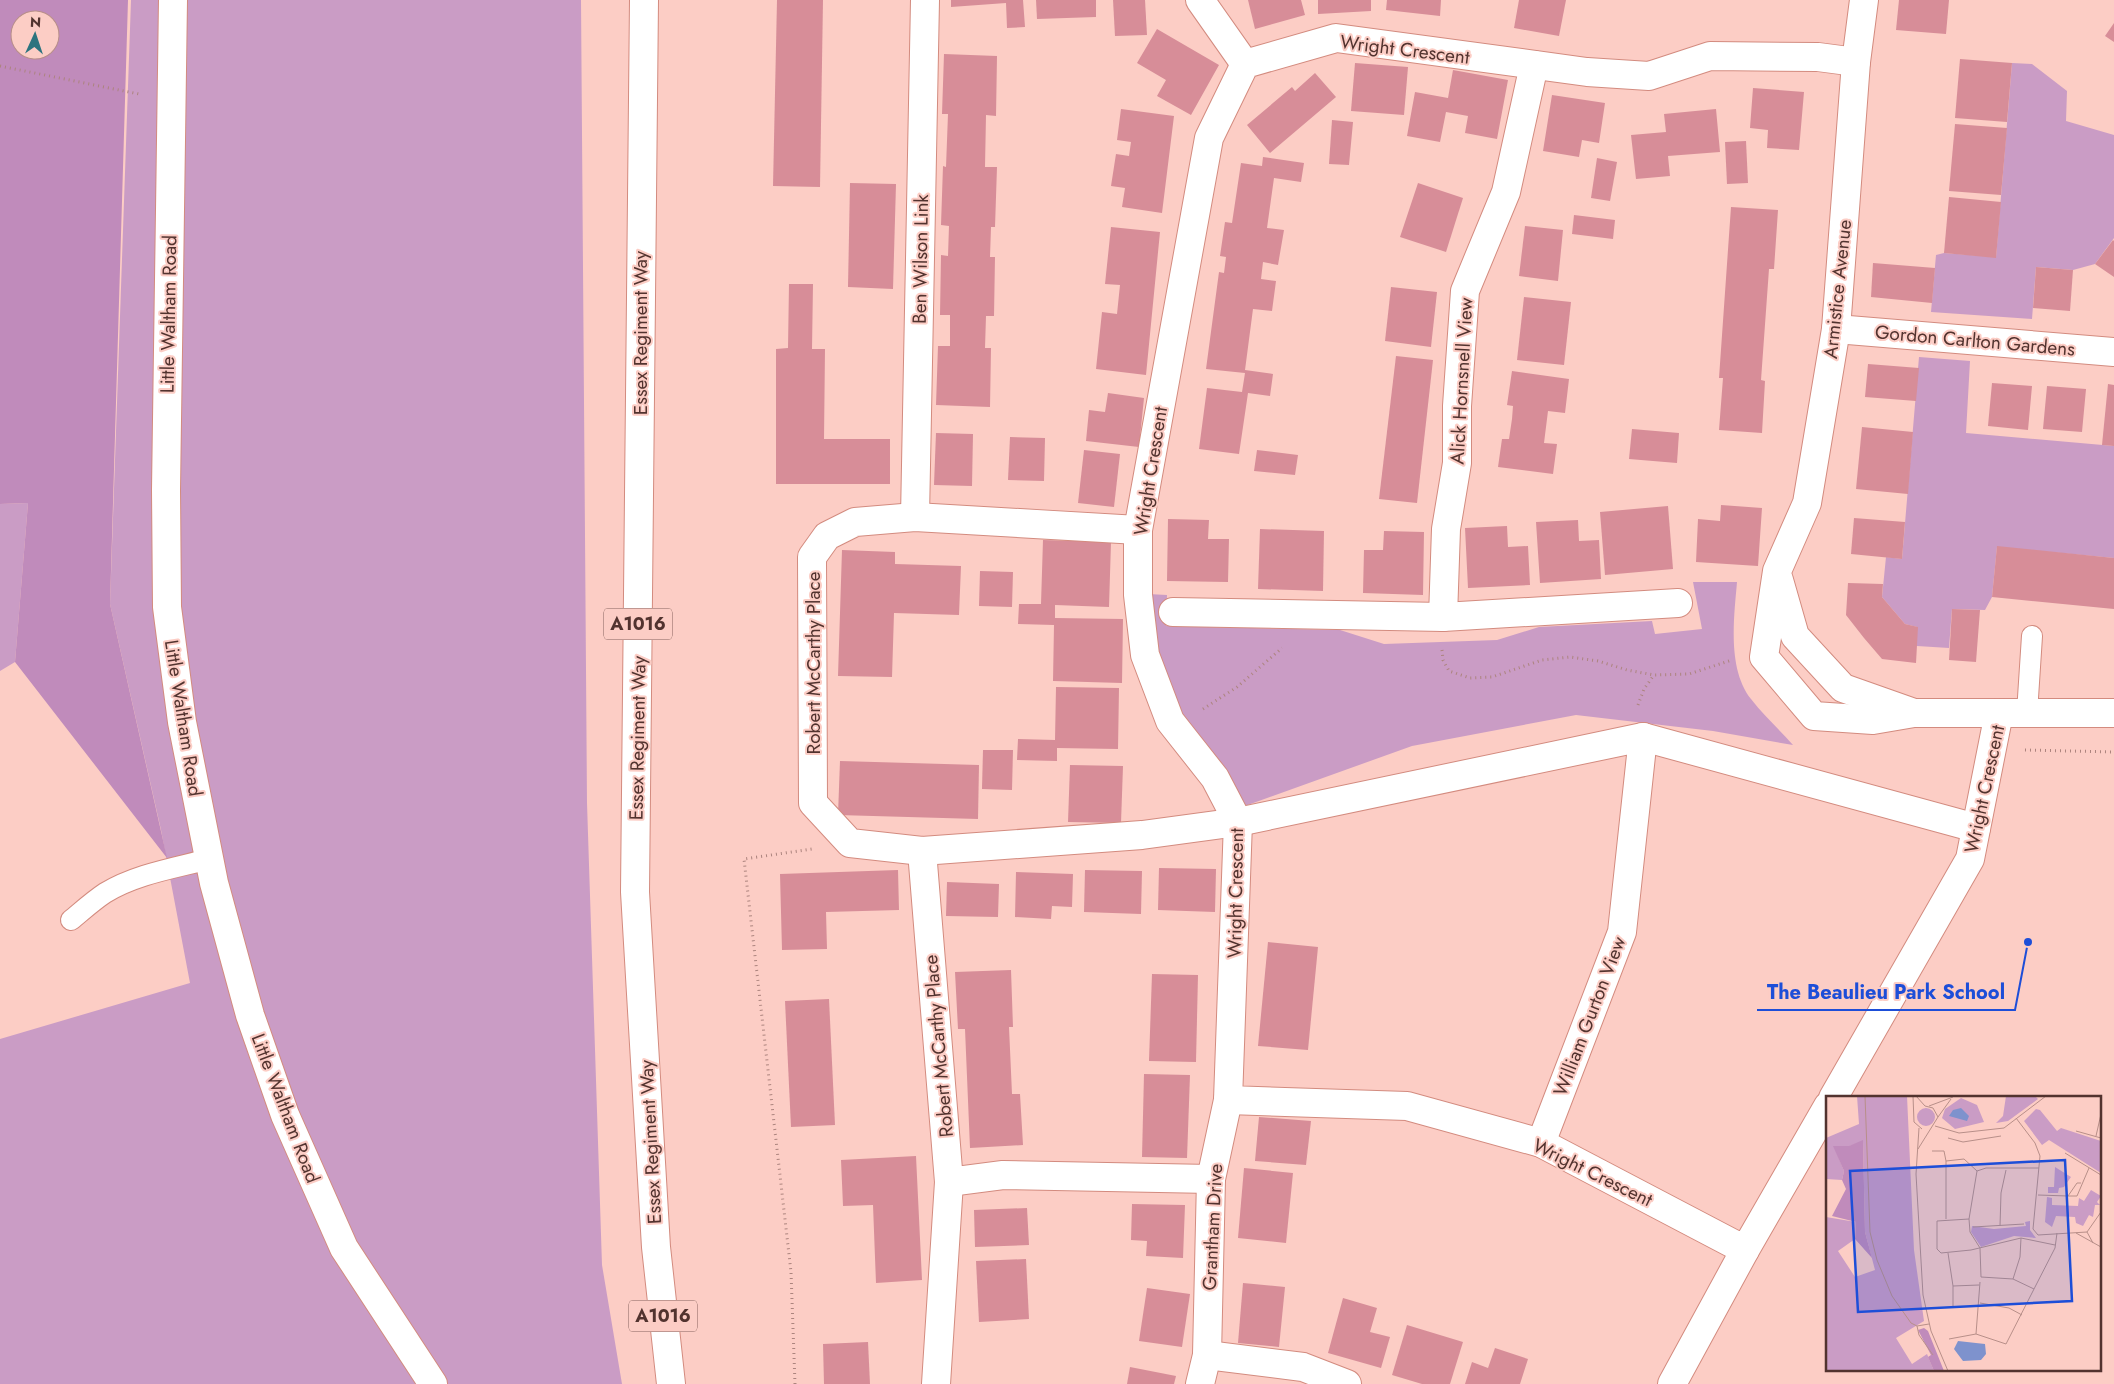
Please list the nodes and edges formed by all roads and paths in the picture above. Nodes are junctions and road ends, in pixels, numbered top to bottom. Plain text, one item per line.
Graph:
1 (173, 0) edge
2 (644, 0) edge
3 (925, 0) edge
4 (1200, 0) edge
5 (1864, 0) edge
6 (1856, 62) junction
7 (1245, 64) junction
8 (1534, 65) junction
9 (0, 66) edge
10 (171, 100) junction
11 (1836, 329) junction
12 (2114, 352) edge
13 (915, 518) junction
14 (1138, 530) junction
15 (1776, 571) junction
16 (1678, 603) dead end
17 (1174, 612) dead end
18 (1293, 614) junction
19 (1443, 617) junction
20 (2032, 636) dead end
21 (1735, 659) dead end
22 (1654, 675) junction
23 (1637, 709) dead end
24 (1914, 713) junction
25 (2027, 713) junction
26 (2114, 713) edge
27 (1999, 714) junction
28 (1175, 727) junction
29 (1643, 737) junction
30 (1238, 822) junction
31 (1976, 828) junction
32 (850, 843) junction
33 (922, 851) junction
34 (209, 860) junction
35 (71, 920) dead end
36 (1834, 1096) edge
37 (1228, 1100) junction
38 (1826, 1109) edge
39 (1540, 1143) junction
40 (1211, 1179) junction
41 (949, 1182) junction
42 (1745, 1250) junction
43 (1207, 1355) junction
44 (433, 1384) edge
45 (671, 1384) edge
46 (795, 1384) edge
47 (936, 1384) edge
48 (1200, 1384) edge
49 (1347, 1384) edge
50 (1672, 1384) edge

1 - 10 street, Little Waltham Road
2 - 45 street, Essex Regiment Way / A1016
3 - 13 street, Ben Wilson Link
4 - 7 street
5 - 6 street, Armistice Avenue
6 - 8 street, Wright Crescent
6 - 11 street, Armistice Avenue
7 - 8 street, Wright Crescent
7 - 14 street, Wright Crescent
8 - 19 street, Alick Hornsnell View
9 - 10 path
10 - 34 street, Little Waltham Road
11 - 12 street, Gordon Carlton Gardens
11 - 15 street, Armistice Avenue
13 - 14 street, Robert McCarthy Place
13 - 32 street, Robert McCarthy Place
14 - 28 street, Wright Crescent
15 - 24 street, Armistice Avenue
15 - 24 street, Armistice Avenue
16 - 19 street
17 - 18 street
18 - 19 street
18 - 28 path
19 - 22 path
20 - 25 lane
21 - 22 path
22 - 23 path
24 - 27 street, Armistice Avenue
25 - 26 street, Armistice Avenue
25 - 27 street, Armistice Avenue
27 - 31 street, Wright Crescent
28 - 30 street, Wright Crescent
29 - 30 street
29 - 31 street
29 - 39 street, William Gurton View
30 - 33 street
30 - 37 street, Wright Crescent
31 - 36 street, Wright Crescent
32 - 33 street
32 - 46 path
33 - 41 street, Robert McCarthy Place
34 - 35 lane
34 - 44 street, Little Waltham Road
37 - 39 street, Wright Crescent
37 - 40 street, Grantham Drive
38 - 42 street
39 - 42 street, Wright Crescent
40 - 41 street
40 - 43 street, Grantham Drive
41 - 47 street, Robert McCarthy Place
42 - 50 street
43 - 48 street, Grantham Drive
43 - 49 street

